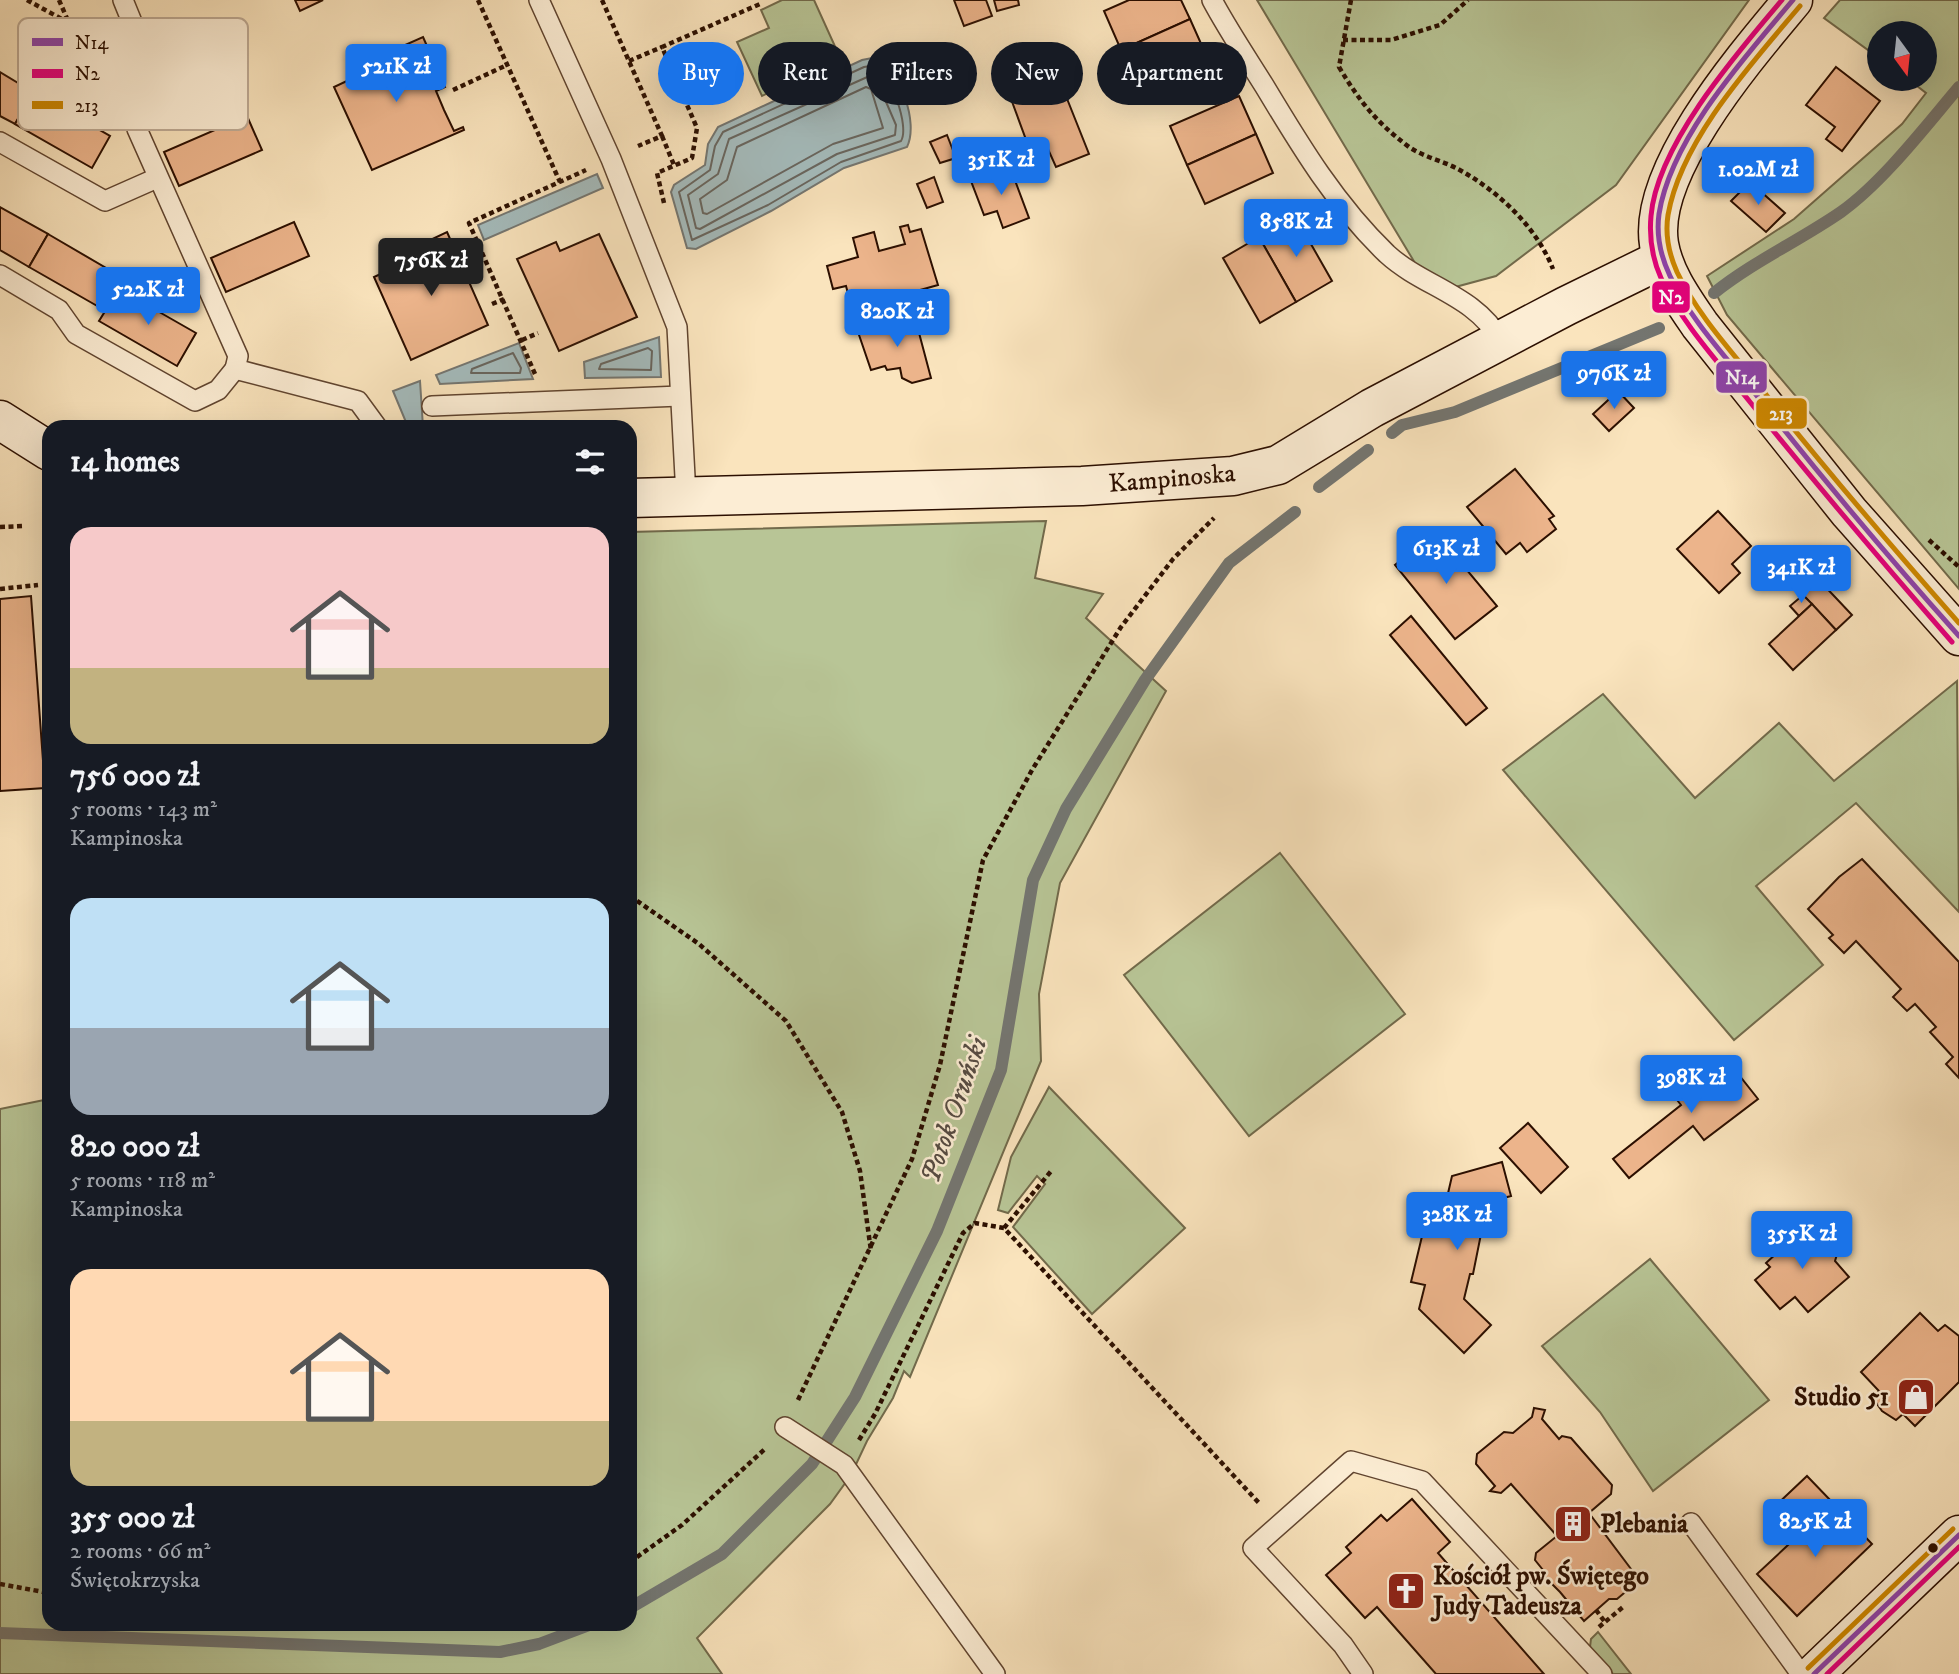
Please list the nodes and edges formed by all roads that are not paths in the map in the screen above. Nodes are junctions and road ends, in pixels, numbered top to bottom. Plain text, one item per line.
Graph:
1 (123, 0) edge
2 (539, 0) edge
3 (1212, 0) edge
4 (1793, 0) edge
5 (130, 18) edge
6 (137, 130) edge
7 (0, 142) edge
8 (157, 178) junction
9 (1662, 259) junction
10 (0, 275) edge
11 (1500, 340) junction
12 (235, 369) junction
13 (680, 396) junction
14 (432, 406) dead end
15 (0, 420) edge
16 (372, 420) edge
17 (42, 447) edge
18 (686, 496) junction
19 (637, 498) edge
20 (1959, 636) edge
21 (785, 1426) road end
22 (1691, 1523) dead end
23 (1959, 1535) edge
24 (995, 1674) edge
25 (1363, 1674) edge
26 (1602, 1674) edge
27 (1801, 1674) edge
28 (1814, 1674) edge

1 - 5 lane
2 - 13 lane
3 - 11 lane
4 - 9 street
6 - 8 lane
7 - 8 lane
8 - 12 lane
9 - 11 street, Kampinoska
9 - 20 street
10 - 12 lane
11 - 18 street, Kampinoska
12 - 16 lane
13 - 14 lane
13 - 18 lane
15 - 17 street
18 - 19 street, Kampinoska
21 - 24 lane
22 - 27 lane
23 - 28 street
25 - 26 lane

